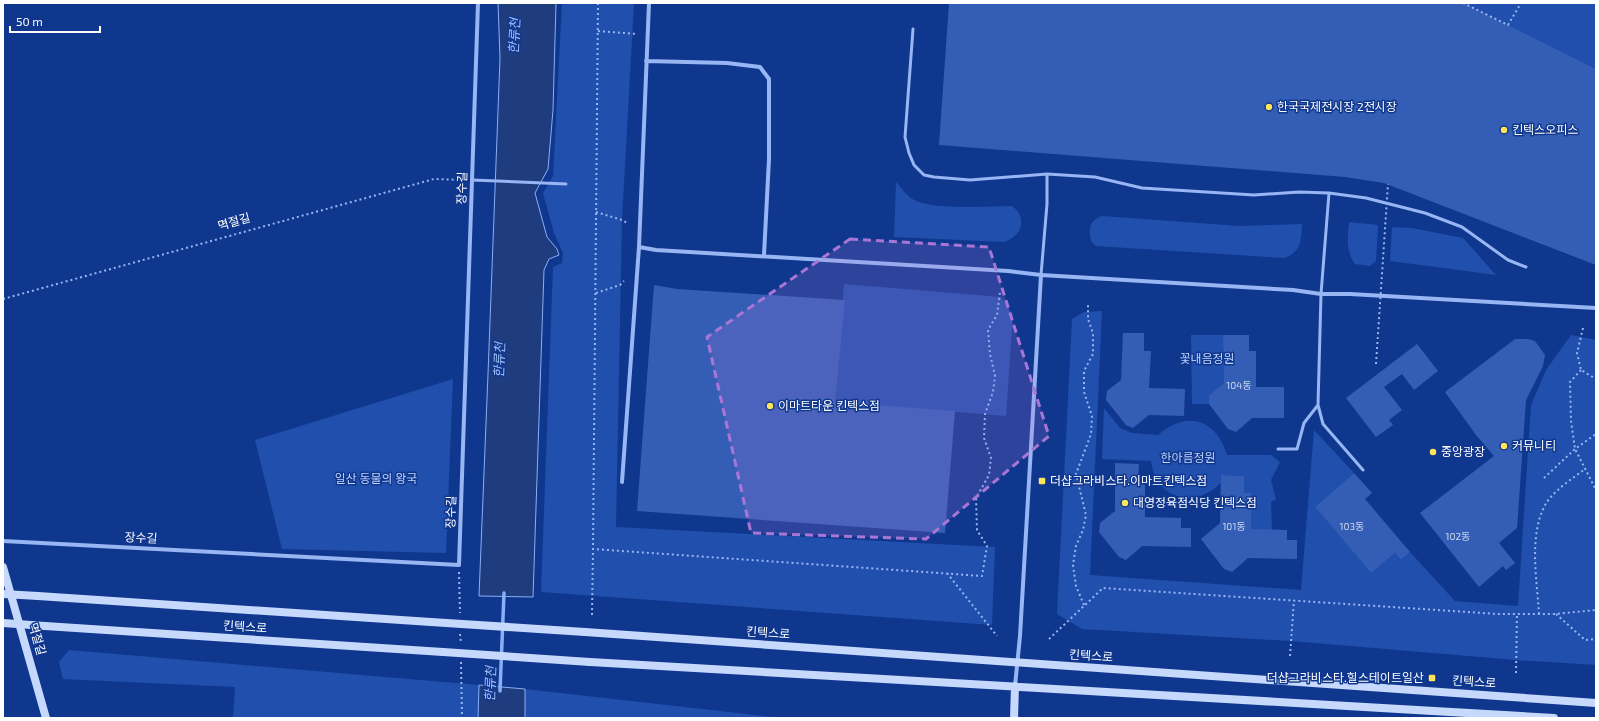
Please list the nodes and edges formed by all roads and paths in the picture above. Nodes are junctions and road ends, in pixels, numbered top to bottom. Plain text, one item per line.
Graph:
1 (478, 3) edge
2 (598, 3) edge
3 (649, 3) edge
4 (1463, 3) edge
5 (1521, 3) edge
6 (913, 29) dead end
7 (598, 31) junction
8 (638, 34) dead end
9 (646, 60) junction
10 (1046, 174) junction
11 (472, 180) junction
12 (566, 184) dead end
13 (1388, 184) dead end
14 (1329, 193) junction
15 (1387, 203) junction
16 (596, 212) junction
17 (627, 223) dead end
18 (639, 247) junction
19 (764, 255) junction
20 (1526, 267) dead end
21 (1041, 275) junction
22 (624, 281) dead end
23 (1000, 292) dead end
24 (595, 293) junction
25 (1321, 294) junction
26 (3, 300) edge
27 (1088, 305) dead end
28 (1596, 308) edge
29 (1583, 328) dead end
30 (1376, 364) dead end
31 (1581, 370) junction
32 (1596, 379) edge
33 (1318, 405) junction
34 (1596, 434) edge
35 (1278, 449) dead end
36 (1575, 449) junction
37 (1585, 469) junction
38 (1362, 470) dead end
39 (1544, 478) dead end
40 (622, 482) dead end
41 (1596, 490) edge
42 (3, 541) edge
43 (593, 549) junction
44 (459, 565) junction
45 (3, 567) edge
46 (947, 573) junction
47 (3, 594) edge
48 (1294, 600) junction
49 (1084, 605) junction
50 (1596, 610) edge
51 (1517, 614) junction
52 (1539, 614) junction
53 (1556, 614) junction
54 (592, 615) dead end
55 (460, 618) dead end
56 (3, 623) edge
57 (460, 634) dead end
58 (997, 636) dead end
59 (1049, 639) dead end
60 (1596, 639) edge
61 (461, 649) dead end
62 (1290, 656) dead end
63 (461, 657) dead end
64 (1018, 662) junction
65 (1516, 672) dead end
66 (1015, 686) junction
67 (1596, 703) edge
68 (46, 718) edge
69 (462, 718) edge
70 (1014, 718) edge
71 (1554, 718) edge

1 - 11 street, 장수길
2 - 7 path
3 - 9 street
4 - 5 path
6 - 10 lane
7 - 8 path
7 - 16 path
9 - 18 street
9 - 19 street
10 - 14 lane
10 - 21 lane
11 - 12 lane
11 - 26 path, 멱절길
11 - 44 street, 장수길
13 - 15 path, bridge
14 - 15 lane
14 - 25 lane
15 - 20 lane
15 - 30 path, bridge
16 - 17 path
16 - 24 path
18 - 19 street
18 - 40 street
19 - 21 street
21 - 25 street
21 - 64 street
22 - 24 path
23 - 46 path
24 - 43 path
25 - 28 street
25 - 33 lane
27 - 49 path
29 - 31 path
31 - 32 path
31 - 36 path
33 - 35 lane
33 - 38 lane
34 - 36 path
36 - 37 path
36 - 39 path
37 - 41 path
37 - 52 path
42 - 44 street, 장수길
43 - 46 path
43 - 54 path
44 - 55 path
45 - 68 main road, 멱절길
46 - 58 path
47 - 64 main road, 킨텍스로, bridge
48 - 49 path
48 - 51 path
48 - 62 path
49 - 59 path
50 - 53 path
51 - 52 path
51 - 65 path
52 - 53 path
53 - 60 path
56 - 66 main road, 킨텍스로, bridge
57 - 61 path
63 - 69 path
64 - 66 street
64 - 67 main road, 킨텍스로
66 - 70 main road
66 - 71 main road

